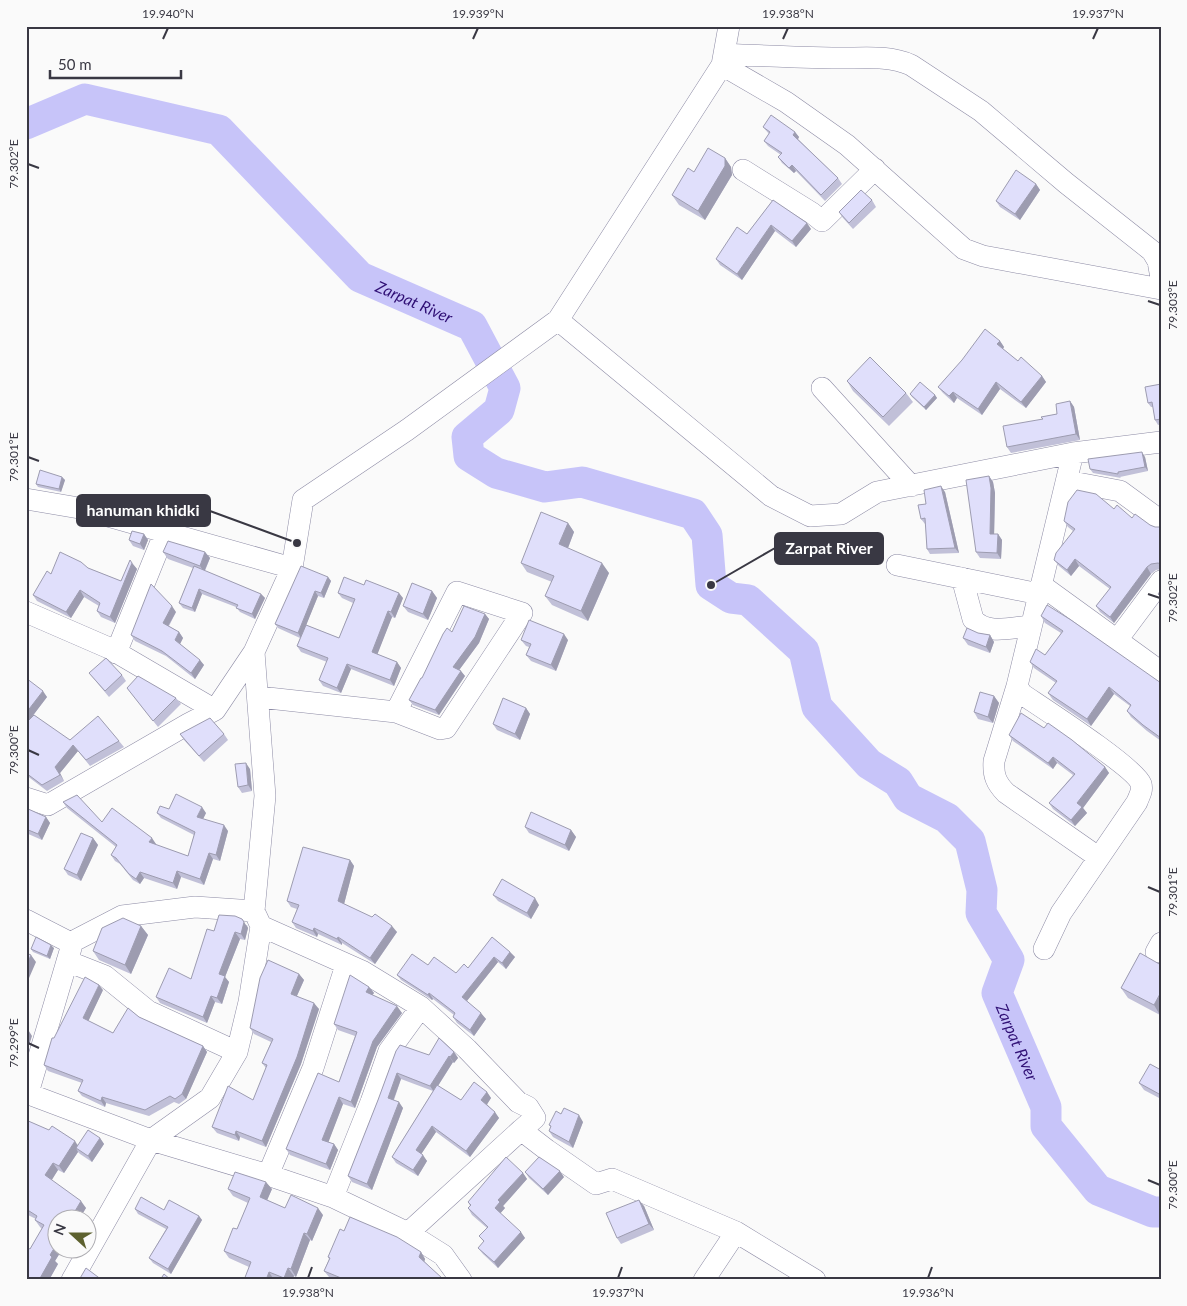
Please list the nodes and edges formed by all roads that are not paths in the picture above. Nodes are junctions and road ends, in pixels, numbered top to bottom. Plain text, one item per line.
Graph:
1 (729, 26) edge
2 (723, 60) junction
3 (875, 169) junction
4 (743, 170) dead end
5 (1161, 278) edge
6 (1161, 289) edge
7 (558, 320) junction
8 (822, 388) dead end
9 (1161, 442) edge
10 (1073, 454) junction
11 (1067, 481) junction
12 (911, 486) junction
13 (26, 499) edge
14 (1161, 521) edge
15 (164, 532) junction
16 (897, 565) dead end
17 (292, 568) junction
18 (962, 578) junction
19 (1161, 581) edge
20 (1040, 590) junction
21 (26, 612) edge
22 (1031, 626) junction
23 (1117, 640) junction
24 (254, 652) junction
25 (116, 653) junction
26 (1161, 672) edge
27 (1017, 686) junction
28 (259, 697) junction
29 (215, 710) junction
30 (396, 712) junction
31 (26, 798) edge
32 (1098, 857) junction
33 (258, 918) junction
34 (26, 920) edge
35 (1044, 949) dead end
36 (68, 952) junction
37 (346, 965) junction
38 (421, 1007) junction
39 (237, 1052) junction
40 (27, 1093) edge
41 (521, 1130) junction
42 (151, 1140) junction
43 (268, 1175) junction
44 (333, 1197) junction
45 (736, 1232) junction
46 (408, 1233) junction
47 (72, 1280) edge
48 (461, 1280) edge
49 (704, 1280) edge
50 (815, 1280) edge

1 - 2 street
2 - 3 street
2 - 5 street
2 - 7 street
3 - 4 street
3 - 6 street
7 - 12 street
7 - 17 street
8 - 12 street
9 - 10 street
10 - 11 street
10 - 12 street
11 - 14 street
11 - 20 street
13 - 15 street
15 - 17 street
15 - 25 street
16 - 18 street
17 - 24 street
18 - 20 street
18 - 22 street
19 - 23 street
20 - 22 street
20 - 23 street
21 - 25 street
22 - 27 street
23 - 26 street
24 - 28 street
24 - 29 street
25 - 29 street
27 - 32 street
27 - 32 street
28 - 30 street
28 - 33 street
29 - 31 street
30 - 30 street
32 - 35 street
33 - 36 street
33 - 37 street
33 - 39 street
34 - 36 street
36 - 39 street
36 - 40 street
37 - 38 street
37 - 43 street
38 - 41 street
38 - 44 street
39 - 42 street
40 - 42 street
41 - 45 street
41 - 46 street
42 - 43 street
42 - 47 street
43 - 44 street
44 - 46 street
45 - 49 street
45 - 50 street
46 - 48 street

